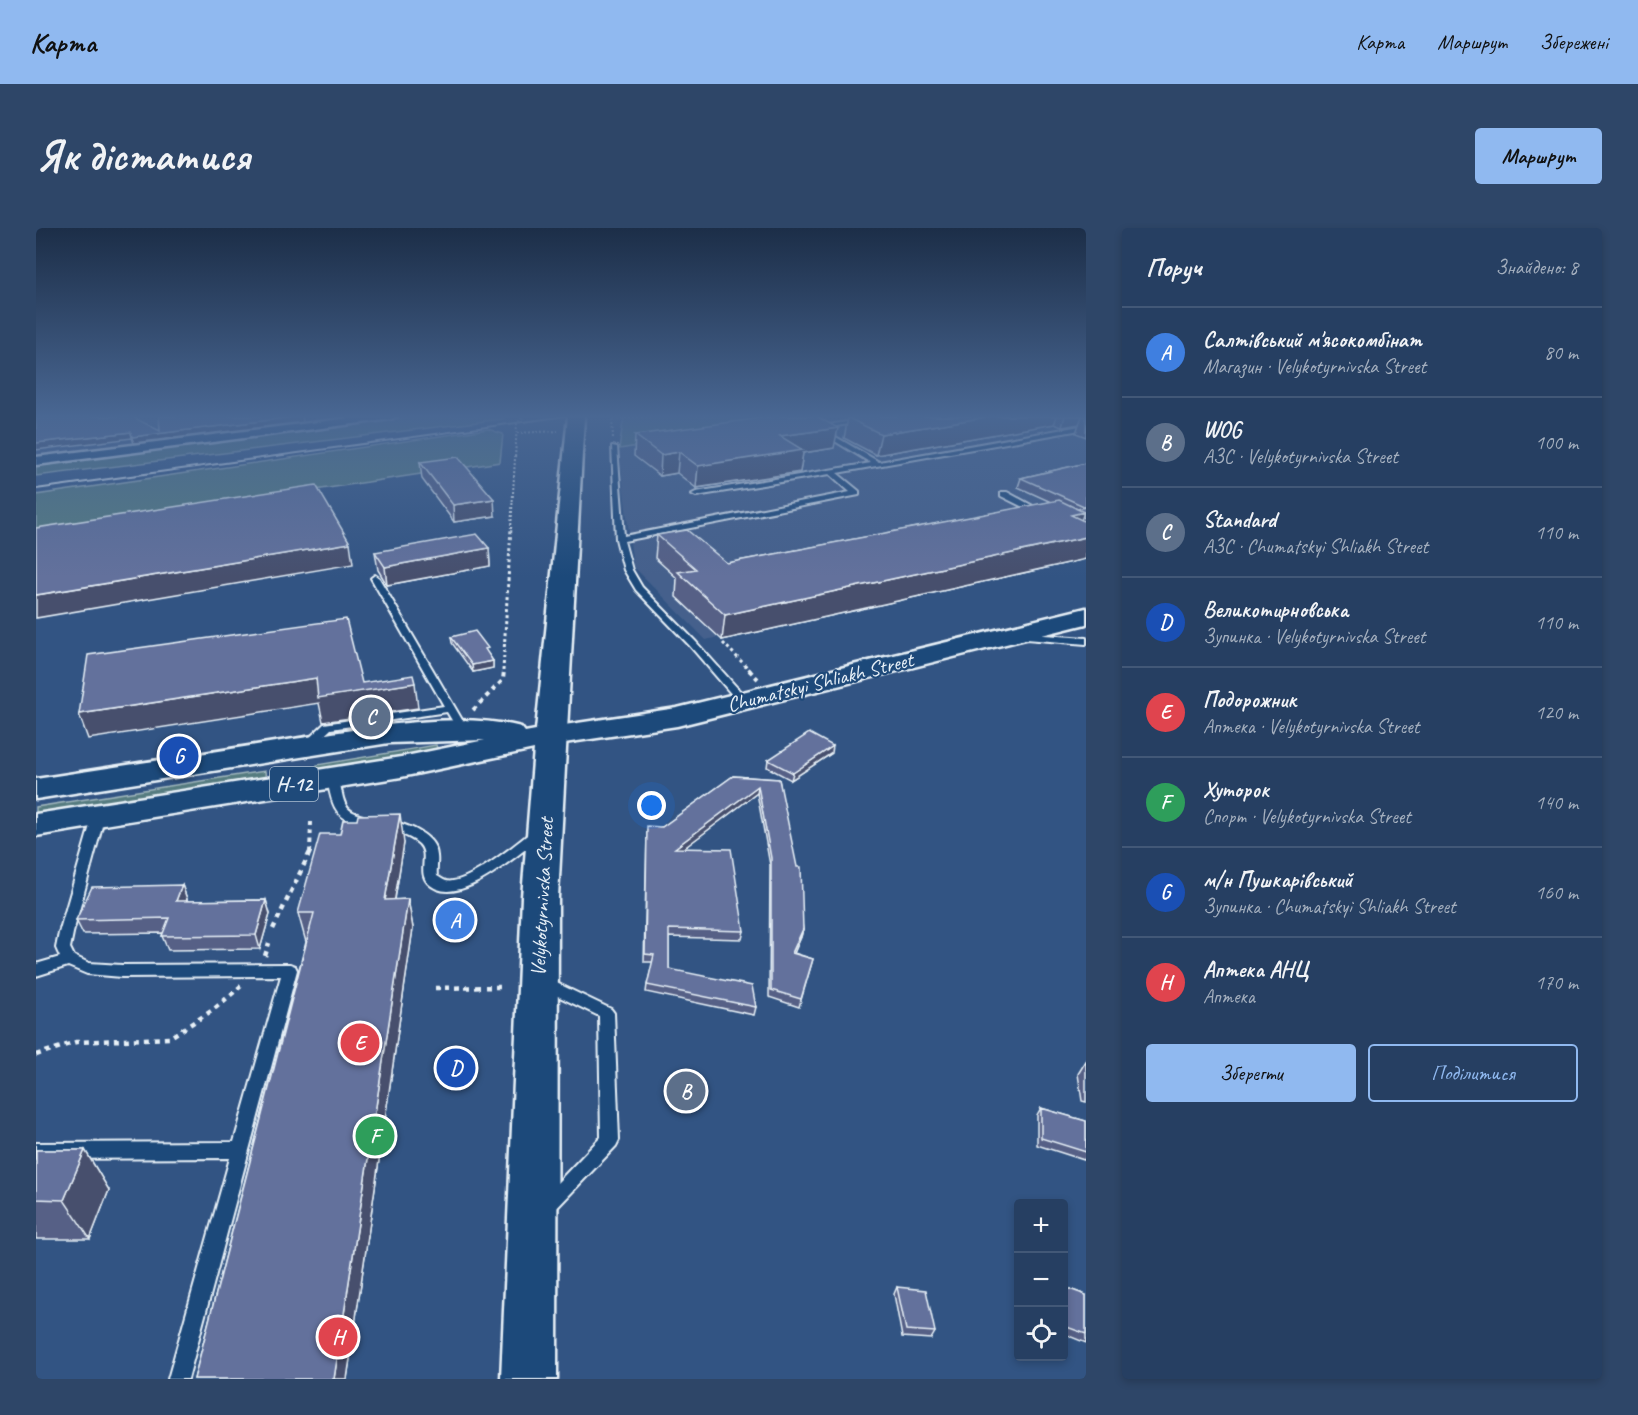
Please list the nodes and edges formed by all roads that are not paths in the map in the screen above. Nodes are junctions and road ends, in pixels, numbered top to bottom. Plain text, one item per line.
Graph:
1 (567, 470) edge
2 (615, 470) edge
3 (844, 470) edge
4 (831, 472) junction
5 (1004, 494) dead end
6 (696, 495) dead end
7 (1055, 519) edge
8 (620, 539) junction
9 (375, 578) dead end
10 (1086, 616) edge
11 (1010, 635) junction
12 (1086, 641) edge
13 (738, 695) junction
14 (461, 717) junction
15 (551, 736) junction
16 (305, 748) junction
17 (321, 780) junction
18 (36, 789) edge
19 (99, 815) junction
20 (36, 825) edge
21 (545, 828) junction
22 (69, 960) junction
23 (36, 970) edge
24 (519, 983) junction
25 (239, 1150) junction
26 (36, 1151) edge
27 (532, 1220) junction
28 (178, 1379) edge
29 (529, 1379) edge

1 - 15 main road, Velykotyrnivska Street
2 - 8 lane
3 - 4 lane
4 - 6 lane
4 - 8 lane
5 - 7 lane
8 - 13 lane
9 - 14 lane
10 - 11 main road, Chumatskyi Shliakh Street
11 - 12 lane
11 - 13 main road, Chumatskyi Shliakh Street
13 - 15 main road, Chumatskyi Shliakh Street
14 - 15 main road, Chumatskyi Shliakh Street / Н-12
14 - 16 main road, Chumatskyi Shliakh Street / Н-12
15 - 17 main road, Chumatskyi Shliakh Street / Н-12
15 - 21 main road, Velykotyrnivska Street
16 - 17 main road
16 - 18 main road, Chumatskyi Shliakh Street / Н-12
17 - 19 main road, Chumatskyi Shliakh Street / Н-12
17 - 21 lane
19 - 20 main road, Chumatskyi Shliakh Street / Н-12
19 - 22 lane
21 - 24 main road, Velykotyrnivska Street
22 - 23 lane
22 - 25 lane
24 - 27 main road, Velykotyrnivska Street
24 - 27 lane
25 - 26 lane
25 - 28 lane
27 - 29 main road, Velykotyrnivska Street

